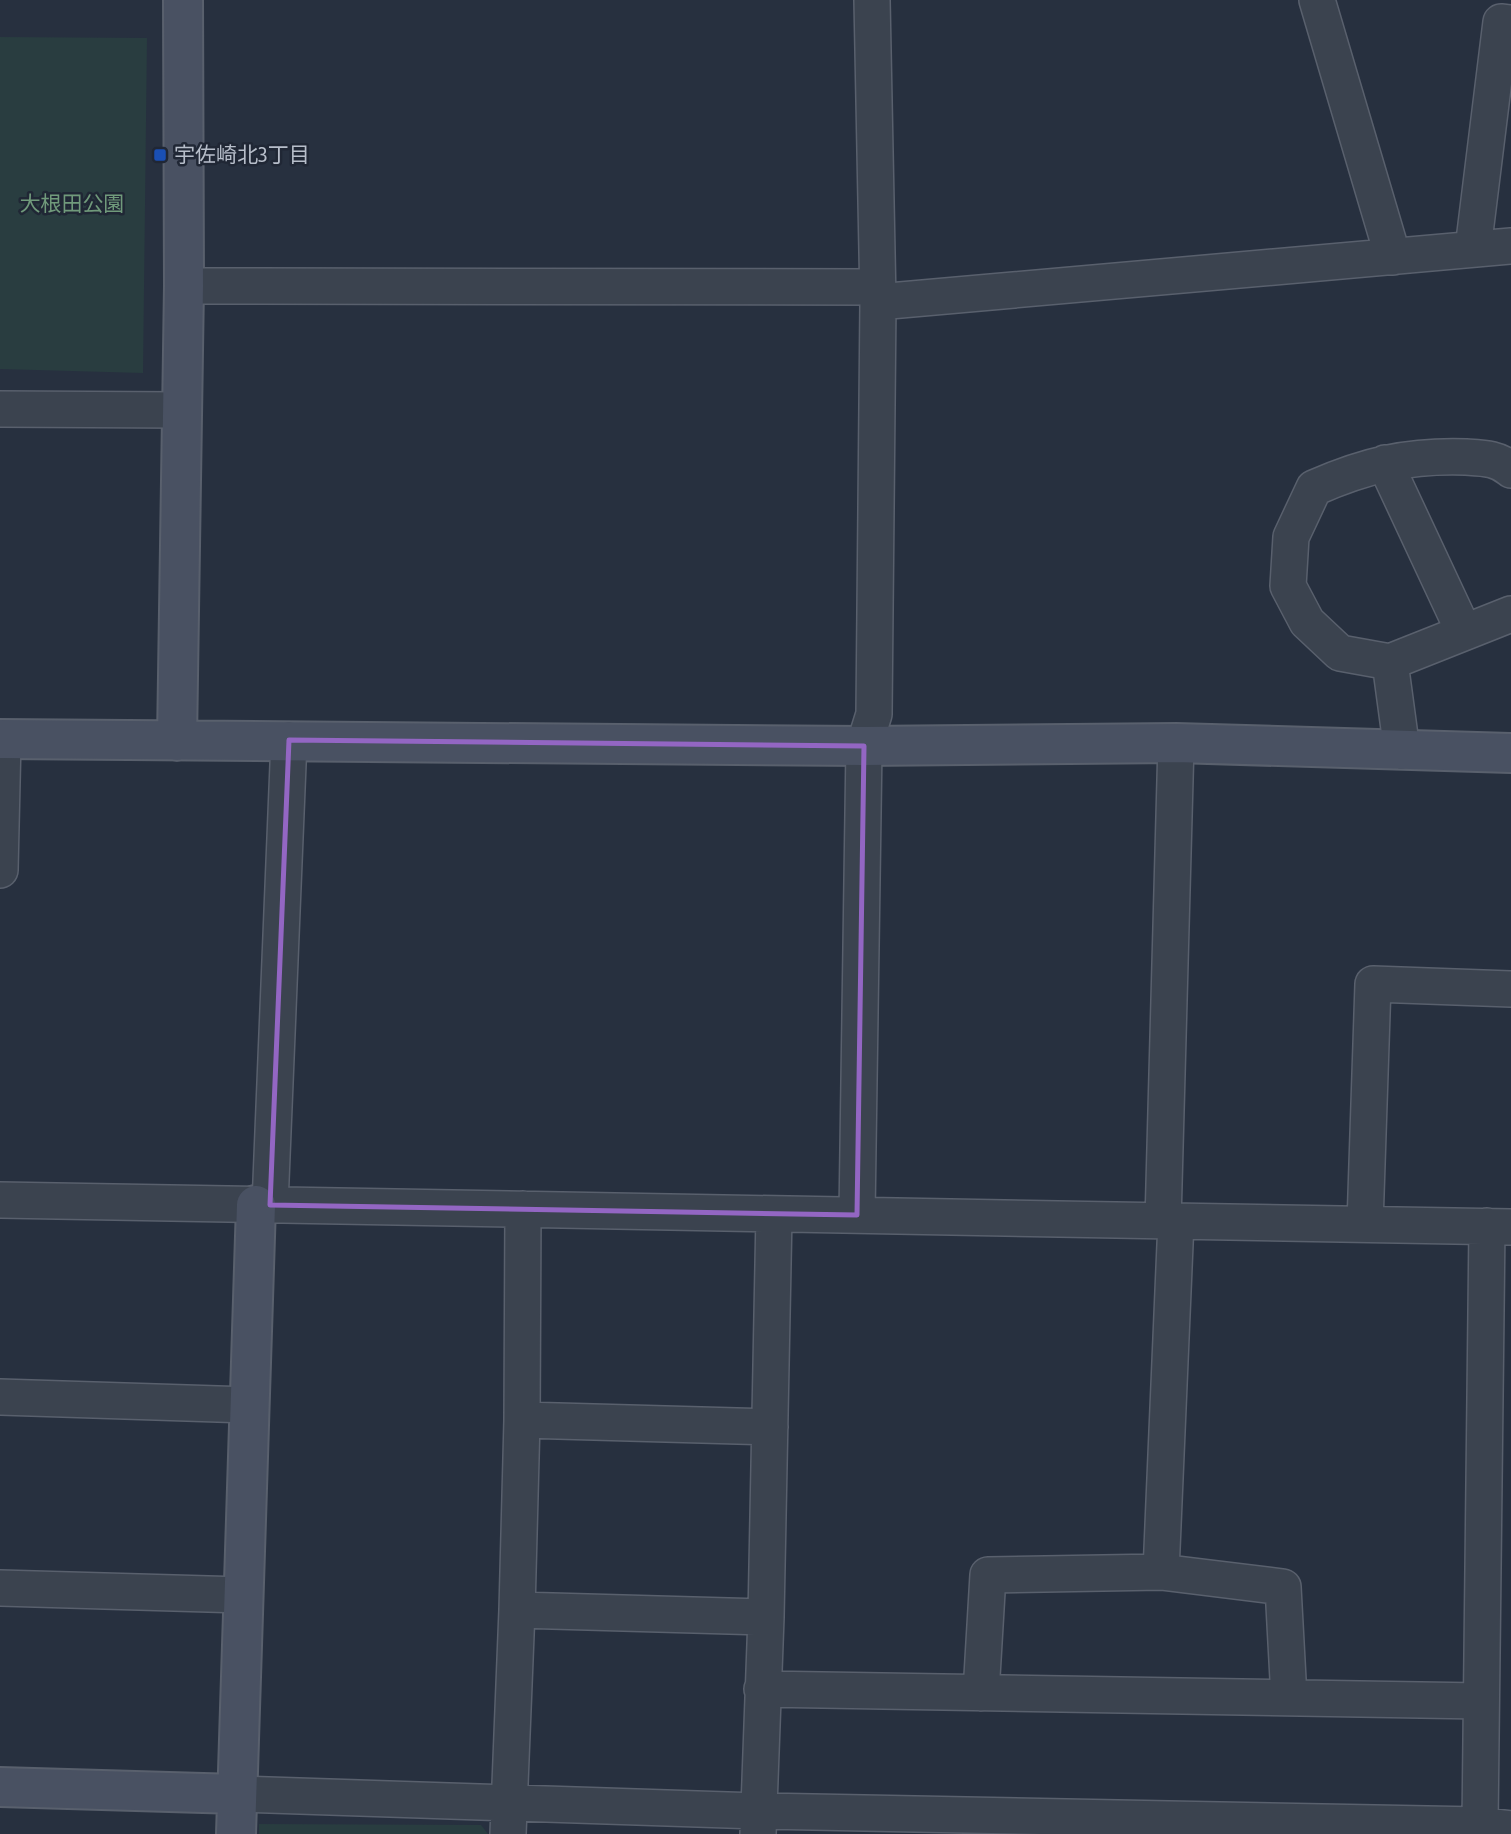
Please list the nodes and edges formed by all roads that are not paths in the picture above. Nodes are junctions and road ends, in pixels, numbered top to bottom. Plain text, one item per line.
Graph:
1 (183, 0) edge
2 (872, 0) edge
3 (1317, 0) edge
4 (1511, 23) edge
5 (1511, 246) edge
6 (1474, 249) junction
7 (1393, 257) junction
8 (184, 286) junction
9 (878, 294) junction
10 (0, 410) edge
11 (181, 410) junction
12 (1385, 463) junction
13 (1511, 470) edge
14 (1511, 614) edge
15 (1464, 632) junction
16 (1390, 662) junction
17 (2, 739) edge
18 (177, 740) junction
19 (289, 740) junction
20 (1176, 743) junction
21 (864, 746) junction
22 (1402, 751) junction
23 (1511, 753) edge
24 (0, 870) edge
25 (1511, 989) edge
26 (0, 1200) edge
27 (263, 1205) junction
28 (523, 1209) junction
29 (774, 1214) junction
30 (857, 1215) junction
31 (1170, 1221) junction
32 (1365, 1224) junction
33 (1499, 1227) edge
34 (0, 1397) edge
35 (249, 1405) junction
36 (522, 1420) junction
37 (770, 1427) junction
38 (1161, 1572) junction
39 (0, 1588) edge
40 (243, 1595) junction
41 (517, 1610) junction
42 (766, 1617) junction
43 (762, 1689) junction
44 (981, 1693) junction
45 (1289, 1698) junction
46 (1481, 1701) junction
47 (0, 1787) edge
48 (237, 1794) junction
49 (508, 1819) edge
50 (758, 1822) edge
51 (1343, 1828) edge
52 (1495, 1829) edge
53 (236, 1834) edge

1 - 8 street
2 - 9 street
3 - 7 street
4 - 6 street
5 - 6 street
6 - 7 street
7 - 9 street
8 - 9 street
8 - 11 street
9 - 21 street
10 - 11 street
11 - 18 street
12 - 13 street
12 - 15 street
12 - 16 street
14 - 15 street
15 - 16 street
16 - 22 street
17 - 18 street
17 - 24 street
18 - 19 street
19 - 21 street
19 - 27 street
20 - 21 street
20 - 22 street
20 - 31 street
21 - 30 street
22 - 23 street
25 - 32 street
26 - 27 street
27 - 28 street
27 - 35 street
28 - 29 street
28 - 36 street
29 - 30 street
29 - 37 street
30 - 31 street
31 - 32 street
31 - 38 street
32 - 33 street
33 - 46 street
34 - 35 street
35 - 40 street
36 - 37 street
36 - 41 street
37 - 42 street
38 - 44 street
38 - 45 street
39 - 40 street
40 - 48 street
41 - 42 street
41 - 49 street
42 - 43 street
43 - 44 street
43 - 50 street
44 - 45 street
45 - 46 street
46 - 52 street
47 - 48 street
48 - 49 street
48 - 53 street
49 - 50 street
50 - 51 street
51 - 52 street

